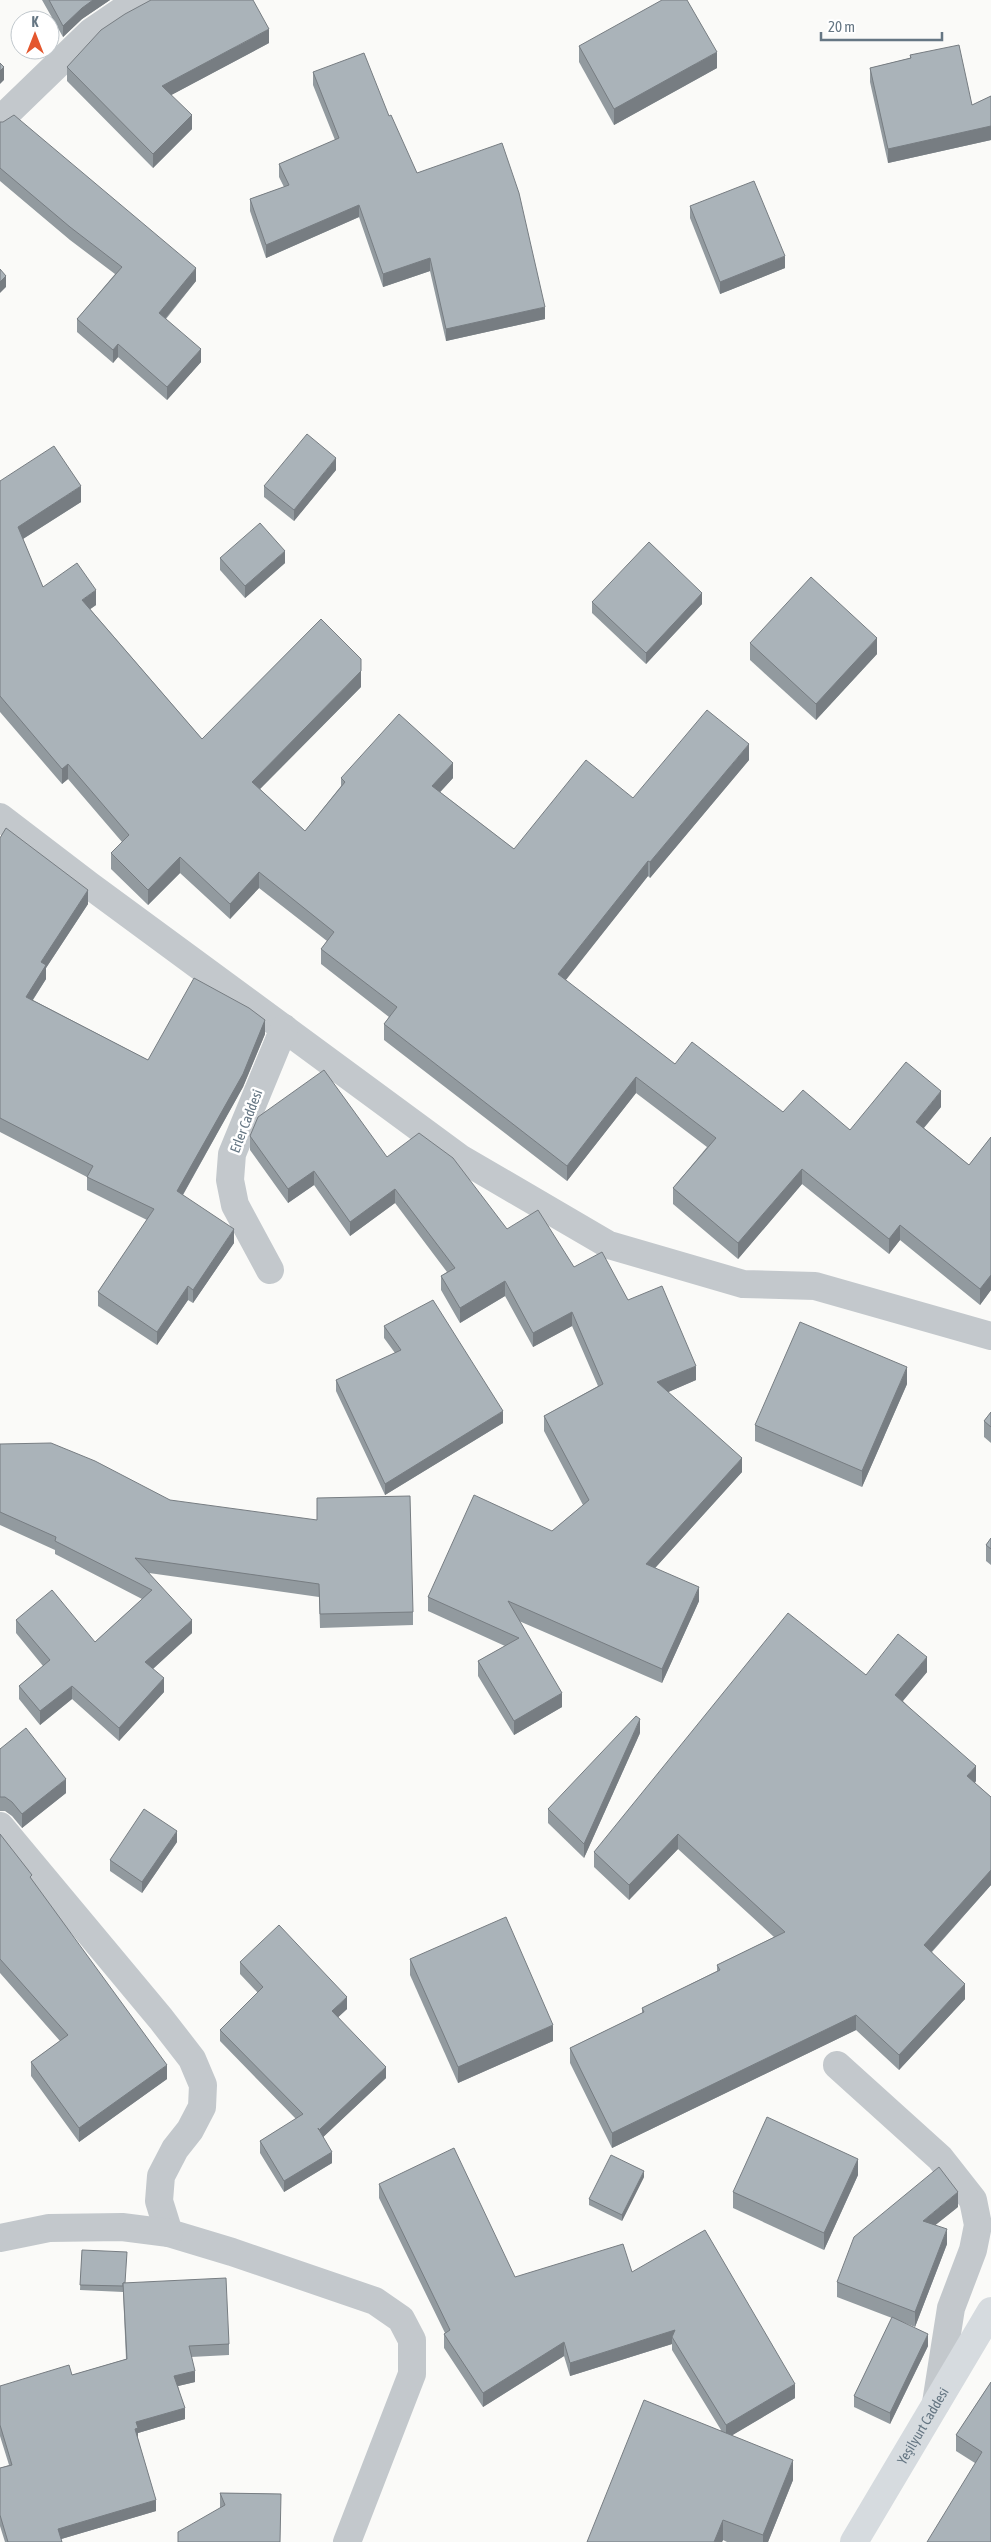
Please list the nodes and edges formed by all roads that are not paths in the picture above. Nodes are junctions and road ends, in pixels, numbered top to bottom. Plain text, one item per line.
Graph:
1 (138, 0) edge
2 (0, 120) edge
3 (1, 821) edge
4 (284, 1028) junction
5 (270, 1270) dead end
6 (991, 1336) edge
7 (0, 1826) edge
8 (838, 2065) dead end
9 (169, 2233) junction
10 (0, 2238) edge
11 (991, 2310) edge
12 (936, 2403) junction
13 (346, 2542) edge
14 (854, 2542) edge

1 - 2 street
3 - 4 street
4 - 5 street, Erler Caddesi
4 - 6 street
7 - 9 street
8 - 12 street
9 - 10 street
9 - 13 street
11 - 12 main road, Yeşilyurt Caddesi
12 - 14 main road, Yeşilyurt Caddesi

